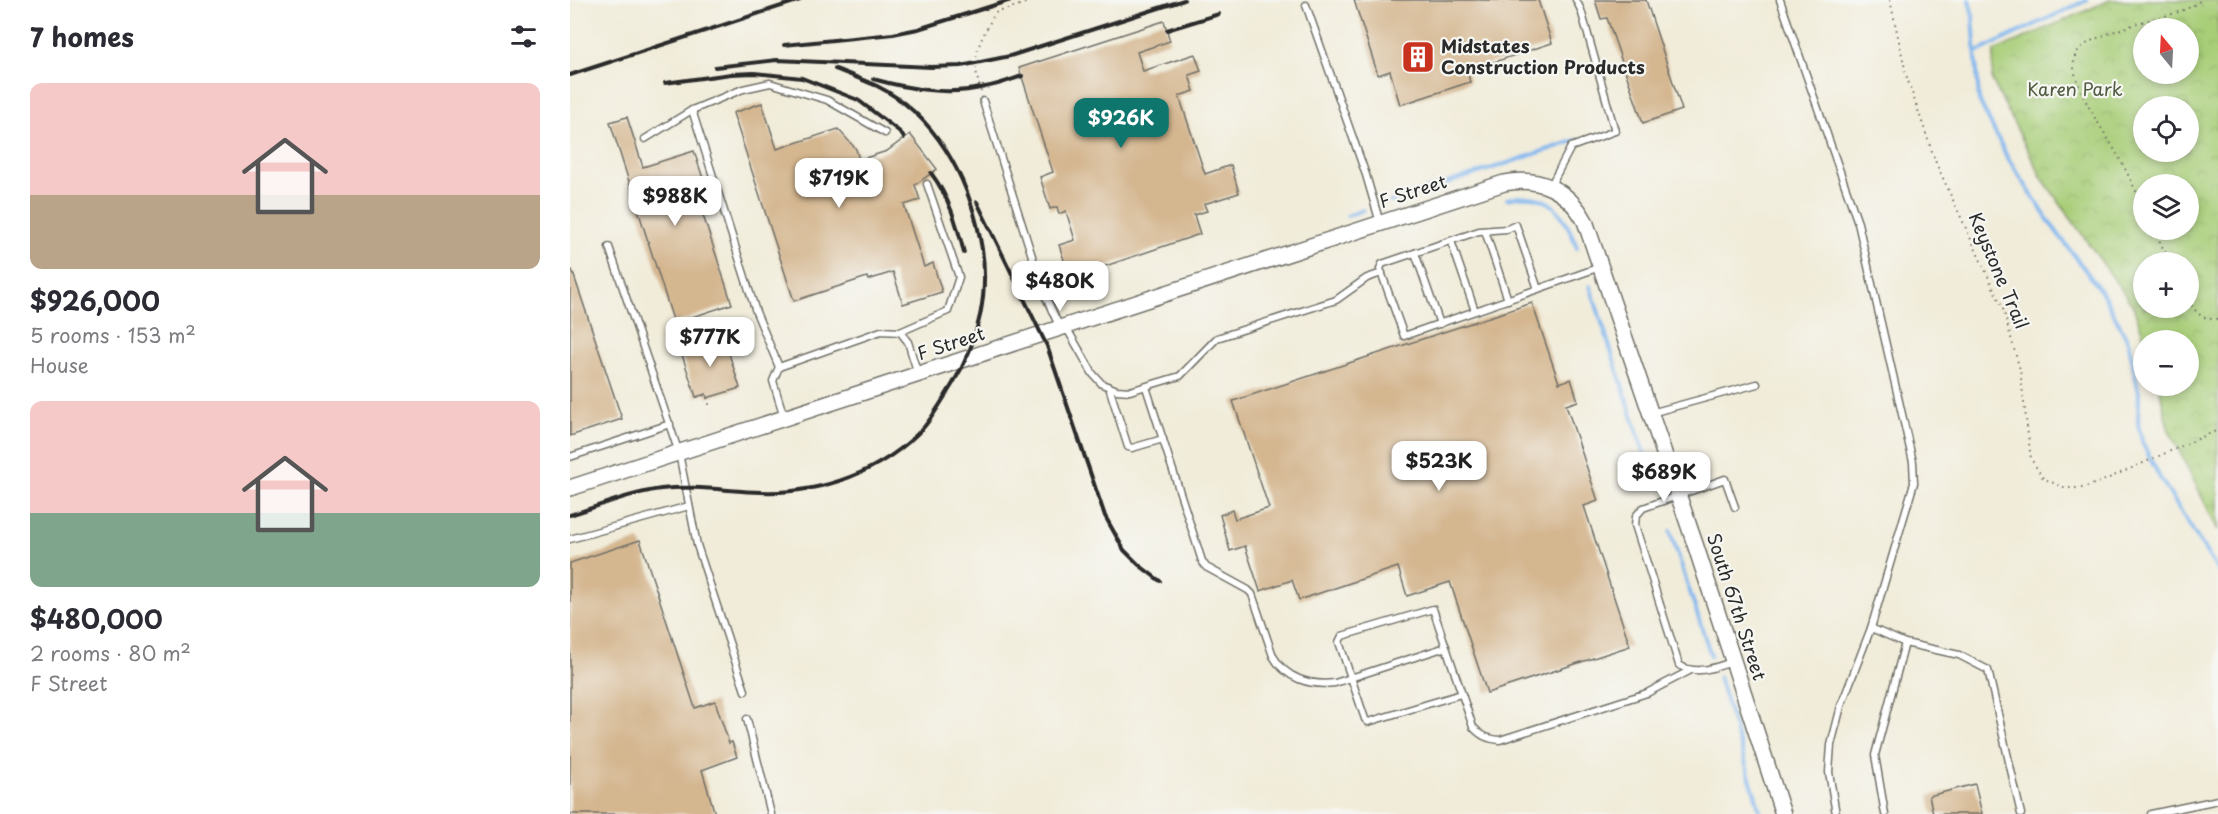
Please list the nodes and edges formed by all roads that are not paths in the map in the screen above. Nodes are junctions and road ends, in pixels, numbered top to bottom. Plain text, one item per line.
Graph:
1 (1576, 0) edge
2 (1780, 0) edge
3 (1306, 5) dead end
4 (983, 101) road end
5 (692, 110) junction
6 (885, 133) dead end
7 (645, 139) dead end
8 (927, 184) dead end
9 (1550, 186) junction
10 (1380, 223) junction
11 (1485, 231) junction
12 (1451, 241) junction
13 (609, 247) dead end
14 (1415, 253) junction
15 (1602, 267) junction
16 (1382, 273) junction
17 (1538, 289) junction
18 (1508, 300) junction
19 (1475, 311) junction
20 (1440, 324) junction
21 (1063, 328) junction
22 (900, 332) junction
23 (779, 367) junction
24 (918, 375) junction
25 (1757, 384) dead end
26 (1109, 387) junction
27 (1146, 387) junction
28 (1651, 413) junction
29 (784, 418) junction
30 (670, 424) junction
31 (1163, 438) junction
32 (679, 453) junction
33 (570, 458) edge
34 (570, 488) edge
35 (1679, 495) junction
36 (689, 507) junction
37 (1735, 507) dead end
38 (570, 539) edge
39 (1871, 628) junction
40 (1905, 643) junction
41 (1446, 647) junction
42 (1733, 662) junction
43 (1689, 671) junction
44 (1351, 678) junction
45 (745, 691) dead end
46 (1461, 694) junction
47 (747, 719) dead end
48 (2218, 800) edge
49 (771, 814) edge
50 (1783, 814) edge
51 (1836, 814) edge
52 (1885, 814) edge
53 (2021, 814) edge
54 (2151, 814) edge

1 - 9 lane
2 - 39 lane
3 - 10 lane
4 - 21 lane
5 - 6 lane
5 - 7 lane
5 - 23 lane
8 - 22 lane
9 - 10 street, F Street
9 - 15 street, South 67th Street
10 - 21 street, F Street
11 - 12 lane
11 - 17 lane
11 - 18 lane
12 - 14 lane
12 - 19 lane
13 - 30 lane
14 - 16 lane
14 - 20 lane
15 - 17 lane
15 - 28 street, South 67th Street
16 - 20 lane
16 - 27 lane
17 - 18 lane
18 - 19 lane
19 - 20 lane
21 - 24 street, F Street
21 - 26 lane
22 - 23 lane
22 - 24 lane
23 - 29 lane
24 - 29 street, F Street
25 - 28 lane
26 - 27 lane
26 - 31 lane
27 - 31 lane
28 - 35 street, South 67th Street
29 - 32 street, F Street
30 - 32 lane
30 - 33 lane
31 - 44 lane
32 - 34 street, F Street
32 - 36 lane
35 - 37 lane
35 - 42 street, South 67th Street
35 - 43 lane
36 - 38 lane
36 - 45 lane
39 - 40 lane
39 - 51 lane
40 - 52 lane
40 - 53 lane
41 - 44 lane
41 - 44 lane
41 - 46 lane
42 - 43 lane
42 - 50 street, South 67th Street
43 - 46 lane
44 - 46 lane
47 - 49 lane
48 - 54 lane

